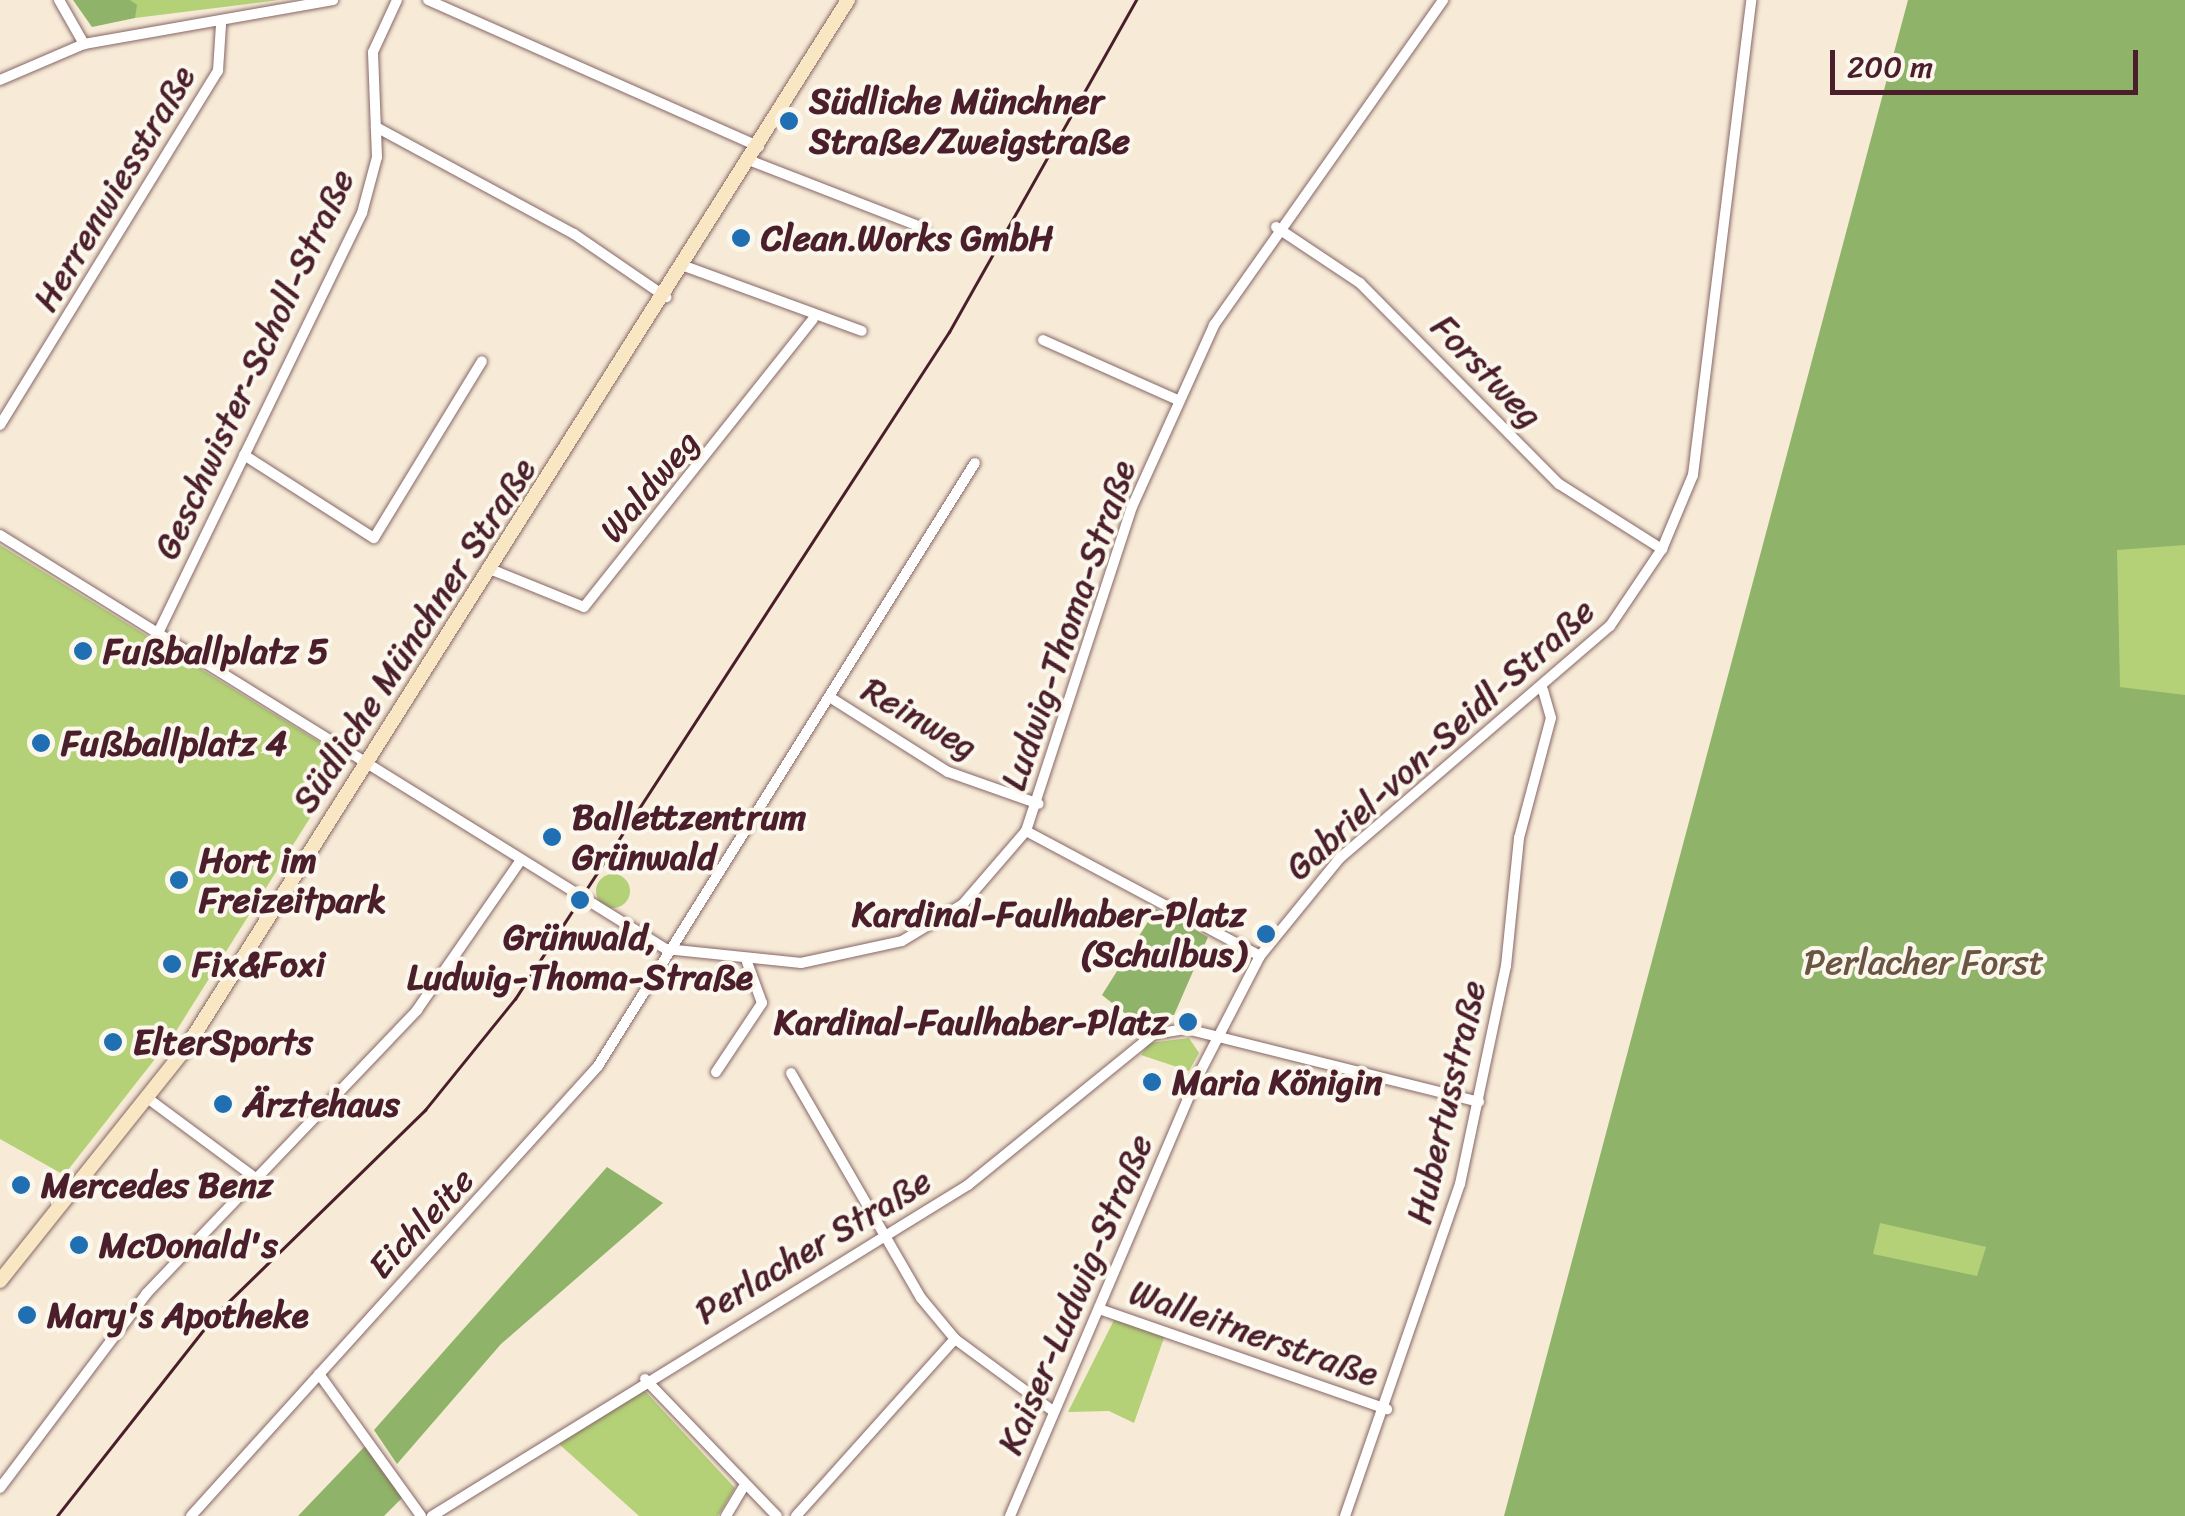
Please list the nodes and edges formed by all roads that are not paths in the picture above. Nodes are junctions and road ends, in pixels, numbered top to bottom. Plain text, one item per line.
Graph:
1 (59, 0) edge
2 (333, 0) edge
3 (397, 0) edge
4 (428, 0) edge
5 (848, 0) edge
6 (1443, 0) edge
7 (1748, 1) edge
8 (221, 24) junction
9 (84, 44) junction
10 (0, 80) edge
11 (376, 127) junction
12 (759, 147) junction
13 (751, 161) junction
14 (1276, 227) junction
15 (924, 228) dead end
16 (687, 267) junction
17 (667, 298) junction
18 (813, 319) junction
19 (862, 331) dead end
20 (1042, 340) dead end
21 (482, 361) dead end
22 (1178, 400) junction
23 (0, 425) edge
24 (244, 456) junction
25 (975, 463) dead end
26 (0, 534) edge
27 (1662, 549) junction
28 (490, 569) junction
29 (159, 632) junction
30 (1543, 690) junction
31 (832, 698) junction
32 (367, 764) junction
33 (1039, 804) junction
34 (1026, 831) junction
35 (518, 864) junction
36 (666, 949) junction
37 (1260, 956) junction
38 (747, 962) junction
39 (1214, 1039) junction
40 (716, 1072) dead end
41 (792, 1073) dead end
42 (150, 1100) junction
43 (1479, 1102) junction
44 (254, 1177) junction
45 (885, 1238) junction
46 (0, 1281) edge
47 (1102, 1310) junction
48 (956, 1338) junction
49 (318, 1374) junction
50 (645, 1380) junction
51 (1388, 1409) junction
52 (1053, 1411) junction
53 (0, 1488) edge
54 (743, 1488) junction
55 (191, 1516) edge
56 (421, 1516) edge
57 (432, 1516) edge
58 (726, 1516) edge
59 (777, 1516) edge
60 (796, 1516) edge
61 (1010, 1516) edge
62 (1345, 1516) edge

1 - 9 street
2 - 8 street
3 - 11 street, Geschwister-Scholl-Straße
4 - 12 street
5 - 12 main road, Südliche Münchner Straße
6 - 14 street, Ludwig-Thoma-Straße
7 - 27 street, Gabriel-von-Seidl-Straße
8 - 9 street
8 - 23 street, Herrenwiesstraße
9 - 10 street
11 - 17 street
11 - 24 street, Geschwister-Scholl-Straße
12 - 13 main road, Südliche Münchner Straße
13 - 15 street
13 - 16 main road, Südliche Münchner Straße
14 - 22 street, Ludwig-Thoma-Straße
14 - 27 street, Forstweg
16 - 17 main road, Südliche Münchner Straße
16 - 18 street
17 - 28 main road, Südliche Münchner Straße
18 - 19 street
18 - 28 street, Waldweg
20 - 22 street
21 - 24 street
22 - 33 street, Ludwig-Thoma-Straße
24 - 29 street, Geschwister-Scholl-Straße
25 - 31 street, Eichleite
26 - 29 street, Ludwig-Thoma-Straße
27 - 30 street, Gabriel-von-Seidl-Straße
28 - 32 main road, Südliche Münchner Straße
29 - 32 street, Ludwig-Thoma-Straße
30 - 37 street, Gabriel-von-Seidl-Straße
30 - 43 street, Hubertusstraße
31 - 33 street, Reinweg
31 - 36 street, Eichleite
32 - 35 street, Ludwig-Thoma-Straße
32 - 42 main road, Südliche Münchner Straße
33 - 34 street, Ludwig-Thoma-Straße
34 - 37 street
34 - 38 street, Ludwig-Thoma-Straße
35 - 36 street, Ludwig-Thoma-Straße
35 - 44 street
36 - 38 street, Ludwig-Thoma-Straße
36 - 49 street, Eichleite
37 - 39 street, Gabriel-von-Seidl-Straße
38 - 40 street
39 - 43 street, Perlacher Straße
39 - 45 street, Perlacher Straße
39 - 47 street, Kaiser-Ludwig-Straße
41 - 45 street
42 - 44 street
42 - 46 main road, Südliche Münchner Straße
43 - 51 street, Hubertusstraße
44 - 53 street
45 - 48 street
45 - 50 street, Perlacher Straße
47 - 51 street, Walleitnerstraße
47 - 52 street, Kaiser-Ludwig-Straße
48 - 52 street
48 - 60 street
49 - 55 street, Eichleite
49 - 56 street
50 - 54 street
50 - 57 street, Perlacher Straße
51 - 62 street, Hubertusstraße
52 - 61 street, Kaiser-Ludwig-Straße
54 - 58 street
54 - 59 street

